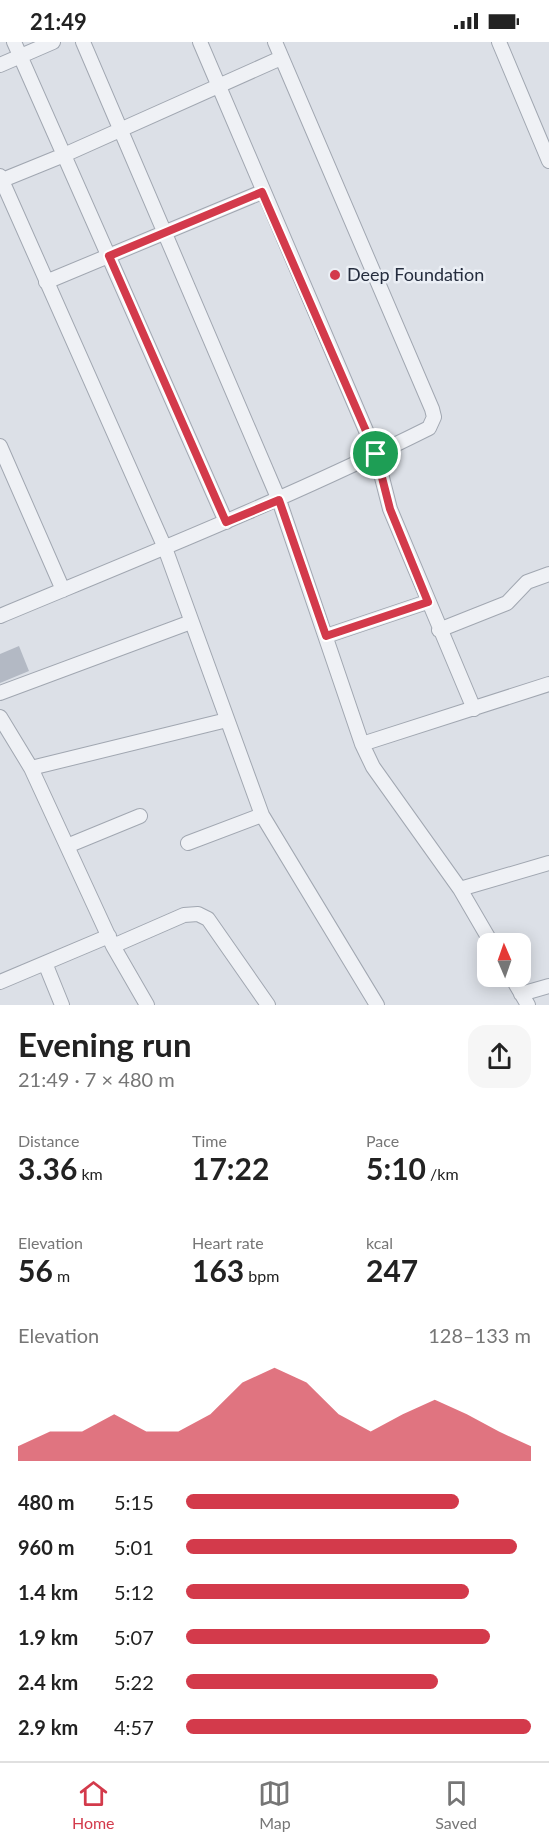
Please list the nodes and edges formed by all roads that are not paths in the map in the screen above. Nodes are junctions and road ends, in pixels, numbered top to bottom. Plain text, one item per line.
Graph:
1 (14, 42) edge
2 (53, 42) edge
3 (83, 42) edge
4 (200, 42) edge
5 (275, 42) edge
6 (499, 42) edge
7 (21, 57) junction
8 (281, 58) junction
9 (0, 65) edge
10 (218, 84) junction
11 (120, 129) junction
12 (64, 155) junction
13 (549, 161) edge
14 (1, 179) edge
15 (262, 192) junction
16 (164, 232) junction
17 (109, 256) junction
18 (46, 282) junction
19 (0, 446) edge
20 (376, 454) junction
21 (279, 500) junction
22 (226, 522) junction
23 (165, 548) junction
24 (549, 574) edge
25 (63, 590) junction
26 (428, 602) junction
27 (0, 616) edge
28 (191, 622) junction
29 (439, 630) junction
30 (326, 636) junction
31 (549, 684) edge
32 (0, 693) edge
33 (474, 709) junction
34 (0, 717) edge
35 (227, 720) junction
36 (362, 744) junction
37 (31, 768) junction
38 (262, 815) junction
39 (140, 816) dead end
40 (188, 843) dead end
41 (67, 846) junction
42 (549, 863) edge
43 (460, 889) junction
44 (486, 933) edge
45 (111, 941) junction
46 (45, 963) junction
47 (0, 982) edge
48 (549, 986) edge
49 (525, 999) edge
50 (140, 1003) edge
51 (62, 1005) edge
52 (268, 1005) edge
53 (377, 1005) edge

1 - 7 street
2 - 7 street
3 - 11 street
4 - 10 street
5 - 8 street
6 - 13 street
7 - 9 street
7 - 12 street
8 - 10 street
8 - 20 street
10 - 11 street
10 - 15 street
11 - 12 street
11 - 16 street
12 - 14 street
12 - 17 street
14 - 18 street
15 - 16 street
15 - 20 street
16 - 17 street
16 - 21 street
17 - 18 street
17 - 22 street
18 - 23 street
19 - 25 street
20 - 21 street
20 - 26 street
21 - 22 street
21 - 30 street
22 - 23 street
23 - 25 street
23 - 28 street
24 - 29 street
25 - 27 street
26 - 29 street
26 - 30 street
28 - 32 street
28 - 35 street
29 - 33 street
30 - 36 street
31 - 33 street
33 - 36 street
34 - 37 street
35 - 37 street
35 - 38 street
36 - 43 street
37 - 41 street
38 - 40 street
38 - 53 street
39 - 41 street
41 - 45 street
42 - 43 street
43 - 44 street
45 - 46 street
45 - 50 street
45 - 52 street
46 - 47 street
46 - 51 street
48 - 49 street

